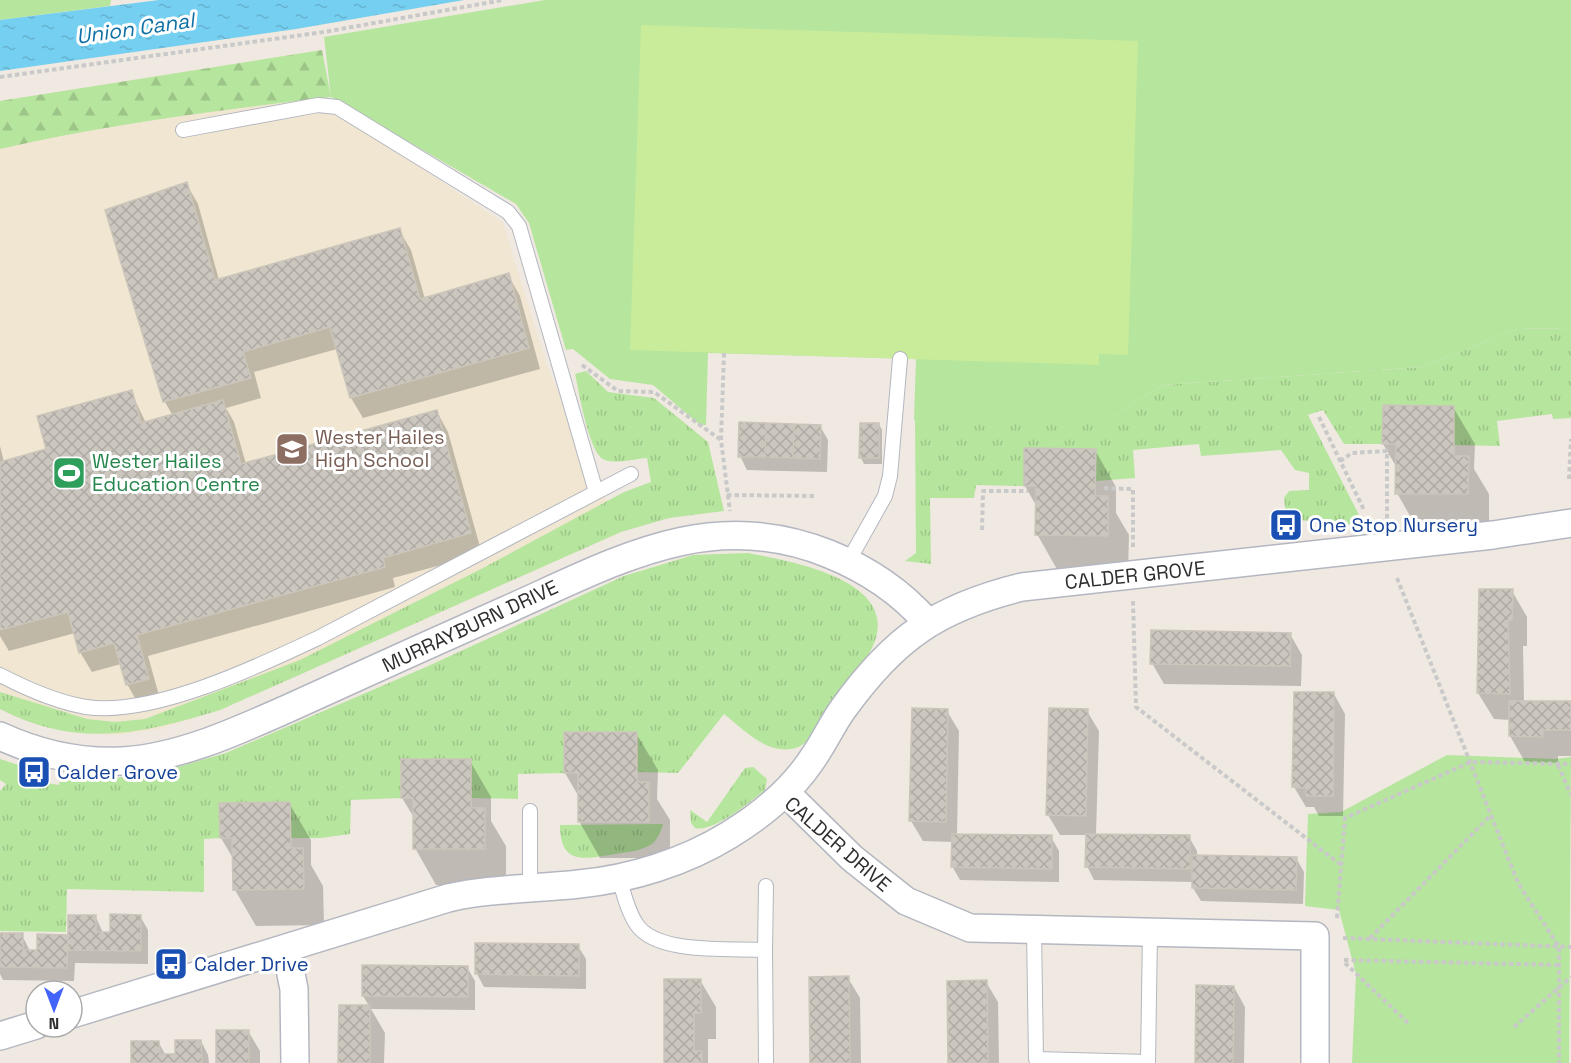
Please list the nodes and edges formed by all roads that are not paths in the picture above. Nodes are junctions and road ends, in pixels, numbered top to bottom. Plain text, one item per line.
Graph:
1 (183, 130) dead end
2 (900, 359) dead end
3 (631, 474) dead end
4 (596, 492) junction
5 (1571, 523) edge
6 (848, 562) junction
7 (927, 622) junction
8 (0, 675) edge
9 (0, 736) edge
10 (784, 792) junction
11 (530, 811) dead end
12 (620, 877) junction
13 (530, 886) junction
14 (766, 886) dead end
15 (1034, 931) junction
16 (1150, 933) junction
17 (286, 949) junction
18 (765, 950) junction
19 (84, 1010) edge
20 (24, 1029) edge
21 (0, 1036) edge
22 (295, 1063) edge
23 (766, 1063) edge
24 (1315, 1063) edge

1 - 4 lane
2 - 6 lane
3 - 4 lane
4 - 8 lane
5 - 7 street, CALDER GROVE
6 - 7 street, MURRAYBURN DRIVE
6 - 9 street, MURRAYBURN DRIVE
7 - 10 street, CALDER GROVE
10 - 12 street, CALDER DRIVE
10 - 15 street, CALDER DRIVE
11 - 13 lane
12 - 13 street, CALDER DRIVE
12 - 18 lane
13 - 17 street, CALDER DRIVE
14 - 18 lane
15 - 16 street, CALDER DRIVE
15 - 16 lane
16 - 24 street, CALDER DRIVE
17 - 19 street, CALDER DRIVE
17 - 22 street
18 - 23 lane
20 - 21 street

